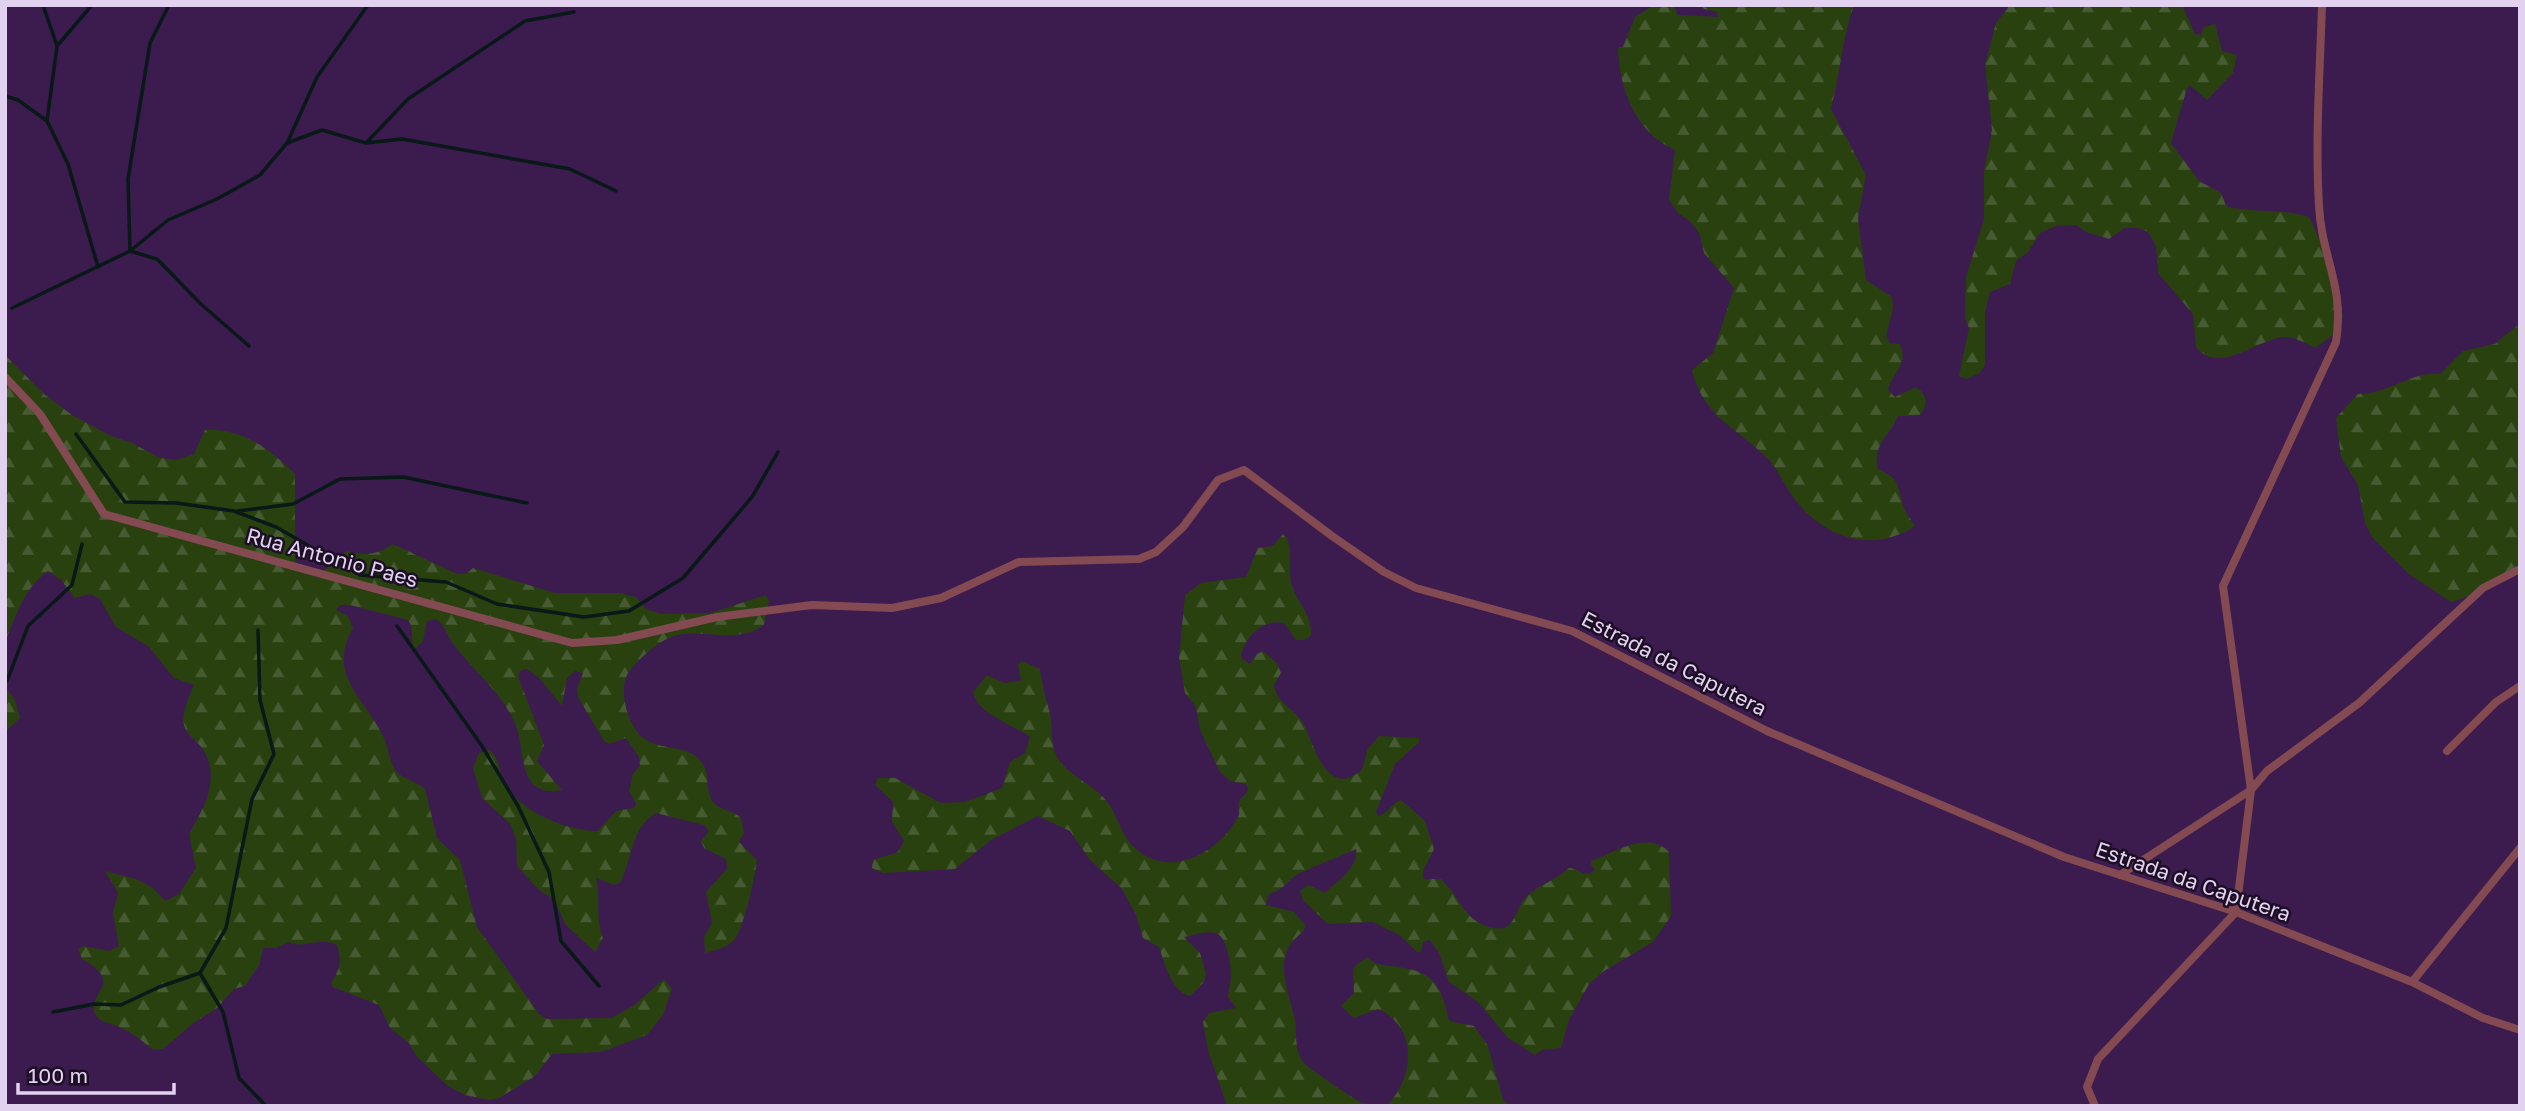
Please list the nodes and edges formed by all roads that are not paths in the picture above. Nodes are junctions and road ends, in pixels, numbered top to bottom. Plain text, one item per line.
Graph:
1 (2322, 5) edge
2 (5, 377) edge
3 (2520, 569) edge
4 (717, 617) joint
5 (2520, 686) edge
6 (2447, 751) dead end
7 (2251, 790) junction
8 (2520, 848) edge
9 (2120, 875) junction
10 (2236, 912) junction
11 (2412, 982) junction
12 (2520, 1030) edge
13 (2095, 1106) edge

1 - 7 street
2 - 4 street, Rua Antonio Paes
3 - 7 street
4 - 9 street, Estrada da Caputera
5 - 6 street
7 - 9 street
7 - 10 street
8 - 11 street
9 - 10 street, Estrada da Caputera
10 - 11 street, Estrada da Caputera
10 - 13 street
11 - 12 street, Estrada da Caputera

